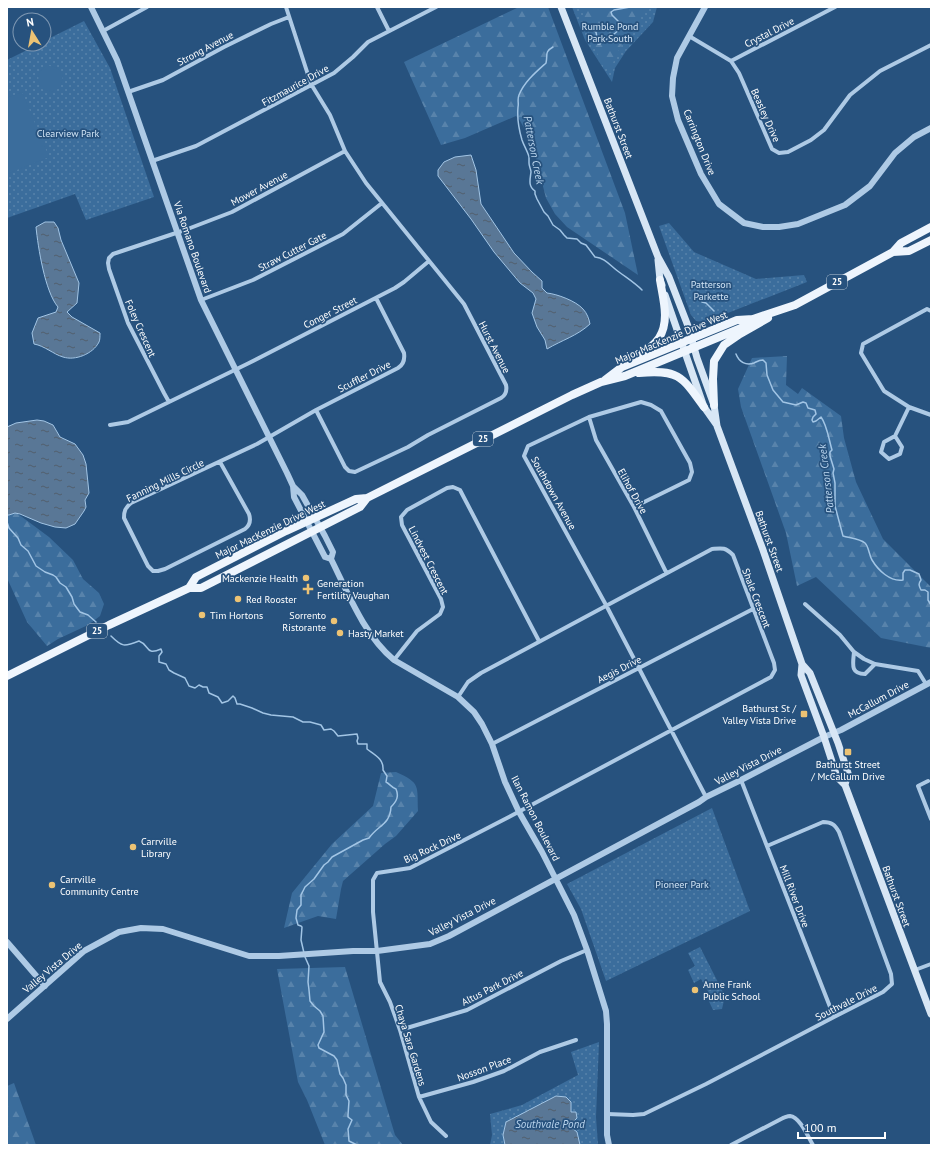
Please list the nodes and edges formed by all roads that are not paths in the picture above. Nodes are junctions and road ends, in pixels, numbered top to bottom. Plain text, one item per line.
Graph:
1 (91, 7) edge
2 (148, 7) edge
3 (286, 7) edge
4 (377, 7) edge
5 (436, 7) edge
6 (562, 7) edge
7 (705, 7) edge
8 (835, 7) edge
9 (289, 18) junction
10 (103, 31) junction
11 (389, 31) junction
12 (689, 36) junction
13 (931, 45) edge
14 (731, 61) junction
15 (311, 84) junction
16 (128, 92) junction
17 (931, 128) edge
18 (345, 151) junction
19 (152, 161) junction
20 (382, 203) junction
21 (931, 227) edge
22 (177, 232) junction
23 (931, 240) edge
24 (893, 252) junction
25 (658, 257) junction
26 (429, 261) junction
27 (660, 280) junction
28 (376, 298) junction
29 (201, 300) junction
30 (780, 310) junction
31 (931, 310) edge
32 (753, 319) junction
33 (692, 339) junction
34 (682, 343) junction
35 (694, 347) junction
36 (685, 351) junction
37 (622, 367) junction
38 (235, 370) junction
39 (630, 374) junction
40 (601, 382) junction
41 (169, 402) junction
42 (714, 405) junction
43 (704, 407) junction
44 (909, 407) junction
45 (316, 410) junction
46 (931, 415) edge
47 (589, 417) junction
48 (110, 425) dead end
49 (717, 426) junction
50 (895, 436) junction
51 (269, 437) junction
52 (220, 462) junction
53 (293, 486) junction
54 (367, 498) junction
55 (634, 507) junction
56 (315, 518) junction
57 (307, 522) junction
58 (320, 527) junction
59 (312, 531) junction
60 (331, 559) junction
61 (666, 572) junction
62 (189, 588) junction
63 (805, 604) dead end
64 (606, 605) junction
65 (753, 609) junction
66 (539, 641) junction
67 (854, 652) junction
68 (394, 660) junction
69 (802, 664) junction
70 (875, 664) junction
71 (639, 668) junction
72 (7, 676) edge
73 (928, 683) edge
74 (458, 697) junction
75 (671, 730) junction
76 (834, 733) junction
77 (824, 738) junction
78 (492, 744) junction
79 (741, 780) junction
80 (928, 781) dead end
81 (845, 785) junction
82 (706, 797) junction
83 (519, 812) junction
84 (931, 818) edge
85 (767, 846) junction
86 (556, 879) junction
87 (7, 942) edge
88 (587, 950) junction
89 (377, 951) junction
90 (931, 964) edge
91 (915, 970) junction
92 (45, 986) junction
93 (931, 1014) edge
94 (834, 1017) junction
95 (7, 1019) edge
96 (400, 1030) junction
97 (576, 1040) dead end
98 (418, 1097) junction
99 (607, 1114) junction
100 (446, 1136) dead end
101 (609, 1145) edge
102 (731, 1145) edge
103 (813, 1145) edge

1 - 10 street, Via Romano Boulevard
2 - 10 street
3 - 9 street, Hurst Avenue
4 - 11 street
5 - 11 street, Fitzmaurice Drive
6 - 25 main road, Bathurst Street
7 - 12 street, Carrington Drive
8 - 14 street, Crystal Drive
9 - 15 street, Hurst Avenue
9 - 16 street, Strong Avenue
10 - 16 street, Via Romano Boulevard
11 - 15 street, Fitzmaurice Drive
12 - 14 street, Beasley Drive
12 - 17 street, Carrington Drive
13 - 14 street, Beasley Drive
15 - 18 street, Hurst Avenue
15 - 19 street, Fitzmaurice Drive
16 - 19 street, Via Romano Boulevard
18 - 20 street, Hurst Avenue
18 - 22 street, Mower Avenue
19 - 22 street, Via Romano Boulevard
20 - 26 street, Hurst Avenue
20 - 29 street, Straw Cutter Gate
21 - 24 main road, Major MacKenzie Drive West / 25
22 - 29 street, Via Romano Boulevard
22 - 41 street, Foley Crescent
23 - 24 main road, Major MacKenzie Drive West / 25
24 - 30 main road, Major MacKenzie Drive West / 25
25 - 27 main road, Bathurst Street
25 - 33 main road, Bathurst Street
26 - 28 street, Conger Street
26 - 45 street, Hurst Avenue
27 - 34 main road, Bathurst Street
27 - 37 main road
28 - 38 street, Conger Street
28 - 45 street, Scuffler Drive
29 - 38 street, Via Romano Boulevard
30 - 32 main road, Major MacKenzie Drive West / 25
30 - 42 main road
31 - 44 street
32 - 33 main road, Major MacKenzie Drive West / 25
32 - 35 main road, Major MacKenzie Drive West / 25
33 - 34 main road, Major MacKenzie Drive West / 25
33 - 35 main road, Bathurst Street
34 - 36 main road, Bathurst Street
34 - 37 main road, Major MacKenzie Drive West / 25
35 - 36 main road, Major MacKenzie Drive West / 25
35 - 42 main road, Bathurst Street
36 - 39 main road, Major MacKenzie Drive West / 25
36 - 43 main road, Bathurst Street
37 - 40 main road, Major MacKenzie Drive West / 25
38 - 41 street
38 - 51 street, Via Romano Boulevard
39 - 40 main road, Major MacKenzie Drive West / 25
39 - 43 main road
40 - 54 main road, Major MacKenzie Drive West / 25
41 - 48 street
42 - 49 main road, Bathurst Street
43 - 49 main road, Bathurst Street
44 - 46 street
44 - 50 street
45 - 51 street, Scuffler Drive
47 - 55 street, Elihof Drive
47 - 55 street, Southdown Avenue
47 - 64 street, Southdown Avenue
49 - 69 main road, Bathurst Street
50 - 50 street
51 - 52 street, Fanning Mills Circle
51 - 53 street, Via Romano Boulevard
52 - 52 street, Fanning Mills Circle
53 - 56 street, Via Romano Boulevard
53 - 57 street, Via Romano Boulevard
54 - 56 main road, Major MacKenzie Drive West / 25
54 - 58 main road, Major MacKenzie Drive West / 25
55 - 61 street, Elihof Drive
56 - 57 main road, Major MacKenzie Drive West / 25
56 - 58 street, Via Romano Boulevard
57 - 59 street, Ilan Ramon Boulevard
57 - 62 main road, Major MacKenzie Drive West / 25
58 - 59 main road, Major MacKenzie Drive West / 25
58 - 60 street, Ilan Ramon Boulevard
59 - 60 street, Ilan Ramon Boulevard
59 - 62 main road, Major MacKenzie Drive West / 25
60 - 68 street, Ilan Ramon Boulevard
61 - 64 street, Shale Crescent
61 - 65 street, Shale Crescent
62 - 72 main road, Major MacKenzie Drive West / 25
63 - 67 street
64 - 66 street, Shale Crescent
64 - 71 street, Southdown Avenue
65 - 71 street, Aegis Drive
65 - 75 street, Shale Crescent
66 - 68 street, Lindvest Crescent
66 - 74 street, Shale Crescent
67 - 70 street
67 - 70 street
68 - 74 street, Ilan Ramon Boulevard
69 - 76 main road, Bathurst Street
69 - 77 main road, Bathurst Street
70 - 73 street
71 - 75 street, Southdown Avenue
71 - 78 street, Aegis Drive
73 - 76 street, McCallum Drive
74 - 78 street, Ilan Ramon Boulevard
75 - 82 street, Southdown Avenue
75 - 83 street, Shale Crescent
76 - 77 street, McCallum Drive
76 - 81 main road, Bathurst Street
77 - 79 street, Valley Vista Drive
77 - 81 main road, Bathurst Street
78 - 83 street, Ilan Ramon Boulevard
79 - 82 street, Valley Vista Drive
79 - 85 street, Mill River Drive
80 - 84 street
81 - 91 main road, Bathurst Street
82 - 86 street, Valley Vista Drive
83 - 86 street, Ilan Ramon Boulevard
83 - 89 street, Big Rock Drive
85 - 94 street, Mill River Drive
85 - 94 street, Southvale Drive
86 - 88 street, Ilan Ramon Boulevard
86 - 89 street, Valley Vista Drive
87 - 92 street
88 - 96 street, Altus Park Drive
88 - 99 street, Ilan Ramon Boulevard
89 - 92 street, Valley Vista Drive
89 - 96 street, Chaya Sara Gardens
90 - 91 street
91 - 93 main road, Bathurst Street
92 - 95 street, Valley Vista Drive
94 - 99 street, Southvale Drive
96 - 98 street, Chaya Sara Gardens
97 - 98 street, Nosson Place
98 - 100 street, Chaya Sara Gardens
99 - 101 street, Ilan Ramon Boulevard
102 - 103 street

